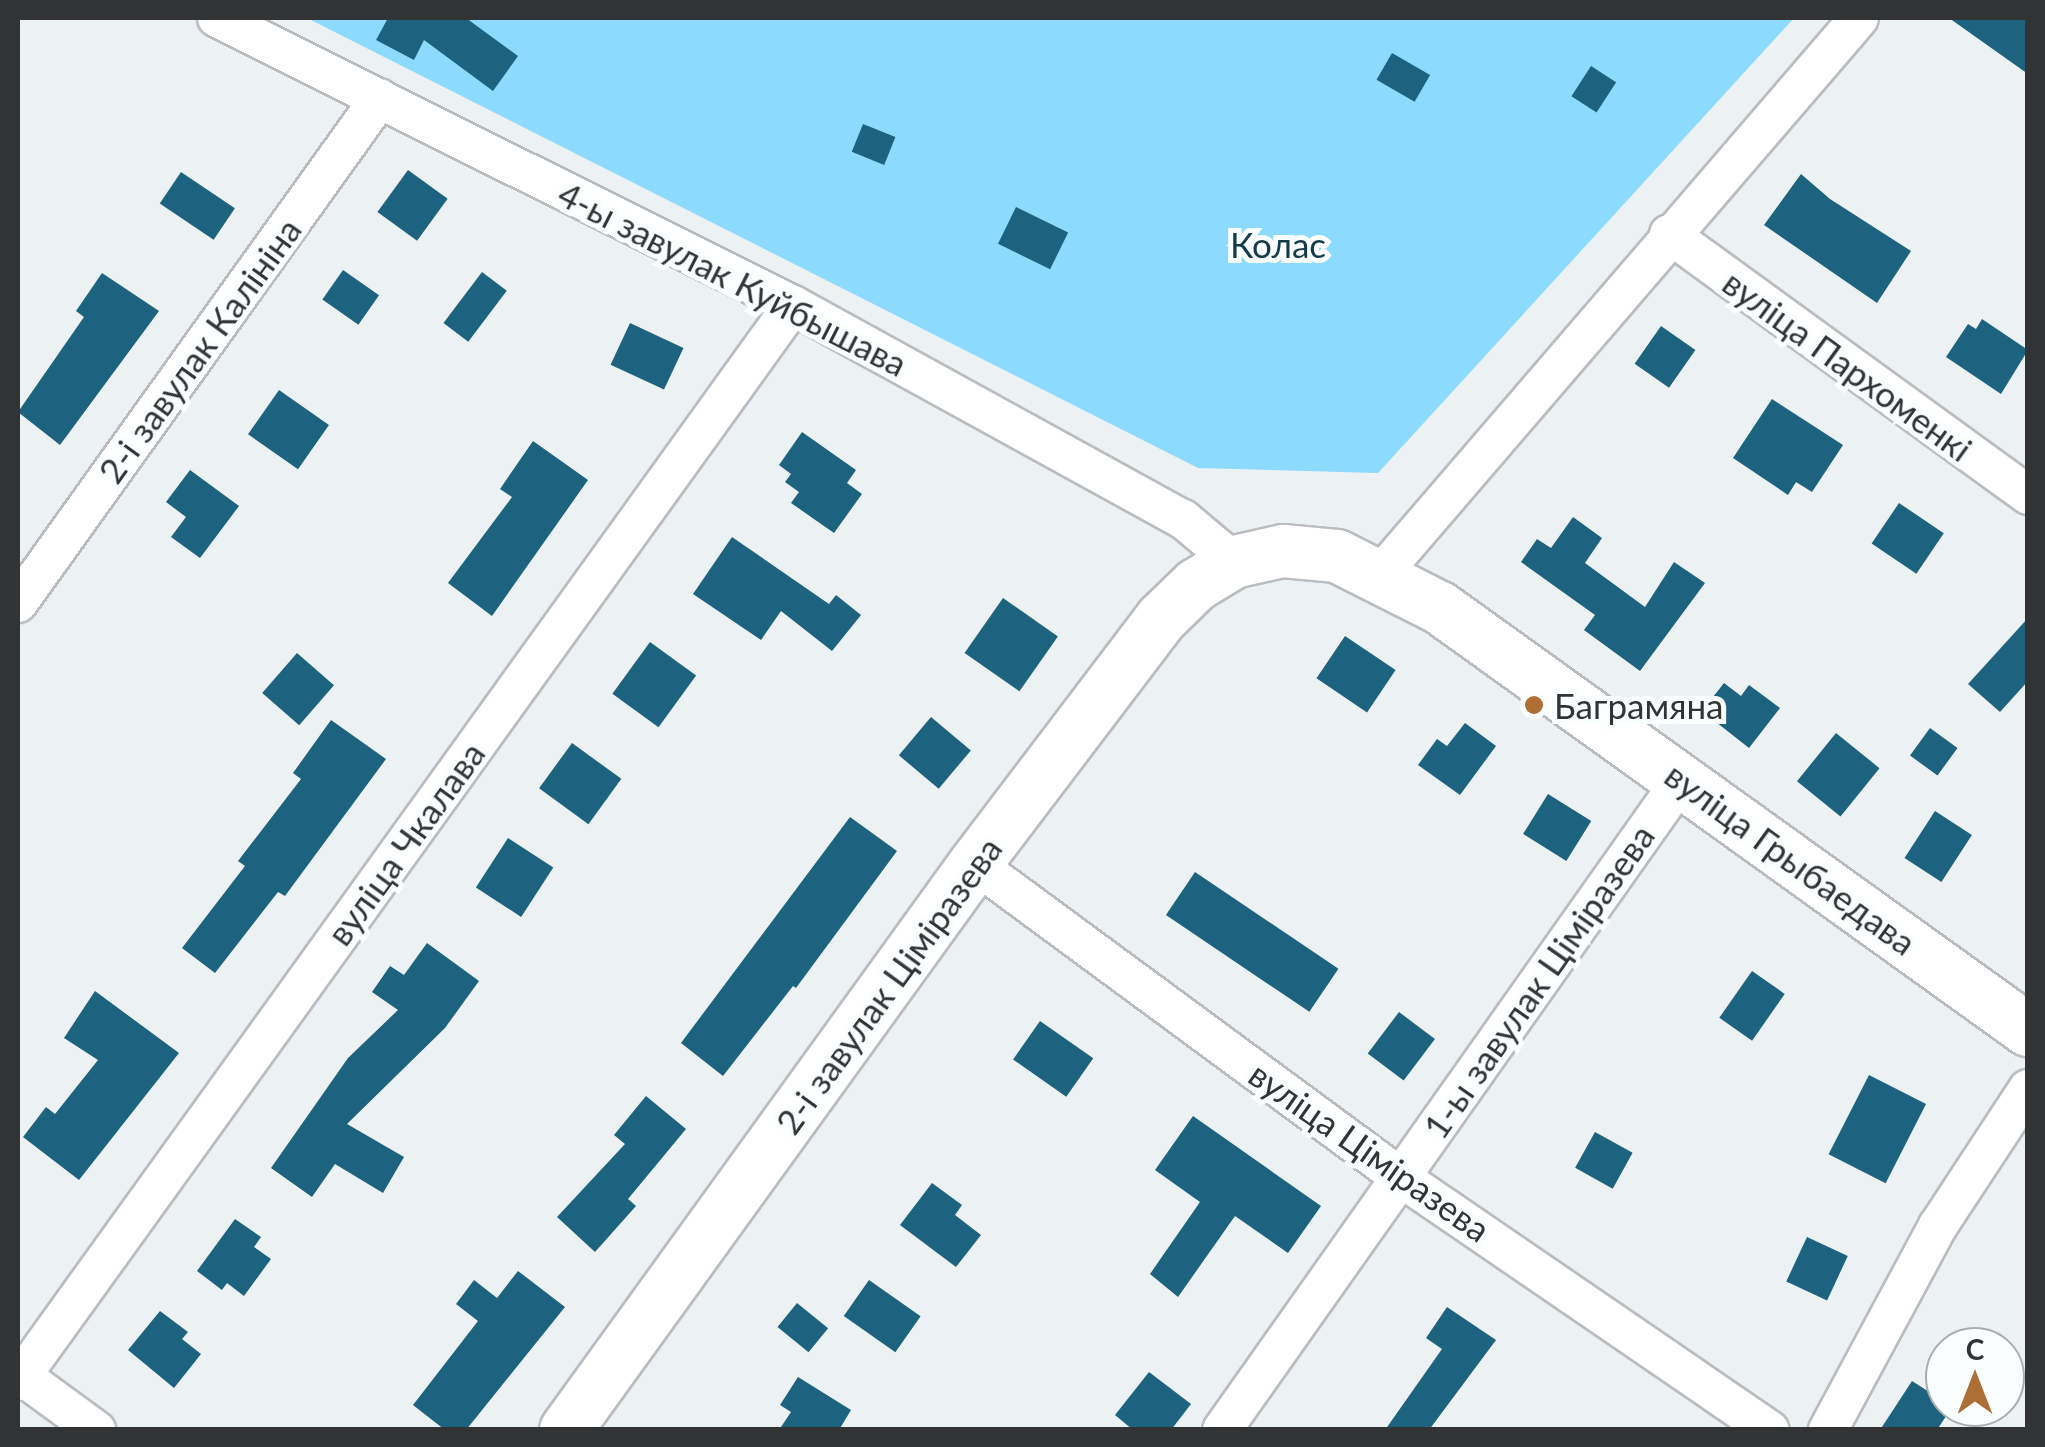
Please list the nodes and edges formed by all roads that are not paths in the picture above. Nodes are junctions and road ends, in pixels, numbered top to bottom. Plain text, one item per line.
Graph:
1 (216, 18) edge
2 (1859, 18) edge
3 (380, 98) junction
4 (1669, 234) junction
5 (793, 305) junction
6 (2028, 495) edge
7 (1234, 562) junction
8 (1381, 574) junction
9 (18, 602) edge
10 (1682, 779) junction
11 (976, 864) junction
12 (2028, 1030) edge
13 (2028, 1089) edge
14 (1400, 1177) junction
15 (19, 1377) edge
16 (96, 1430) edge
17 (566, 1430) edge
18 (1222, 1430) edge
19 (1770, 1430) edge
20 (1828, 1430) edge

1 - 3 street, 4-ы завулак Куйбышава
2 - 4 street
3 - 5 street, 4-ы завулак Куйбышава
3 - 9 street, 2-і завулак Калініна
4 - 6 street, вуліца Пархоменкі
4 - 8 street
5 - 7 street, 4-ы завулак Куйбышава
5 - 15 street, вуліца Чкалава
7 - 8 street, вуліца Грыбаедава
7 - 11 street, 2-і завулак Ціміразева
8 - 10 street, вуліца Грыбаедава
10 - 12 street, вуліца Грыбаедава
10 - 14 street, 1-ы завулак Ціміразева
11 - 14 street, вуліца Ціміразева
11 - 17 street, 2-і завулак Ціміразева
13 - 20 street
14 - 18 street, 1-ы завулак Ціміразева
14 - 19 street, вуліца Ціміразева
15 - 16 street

